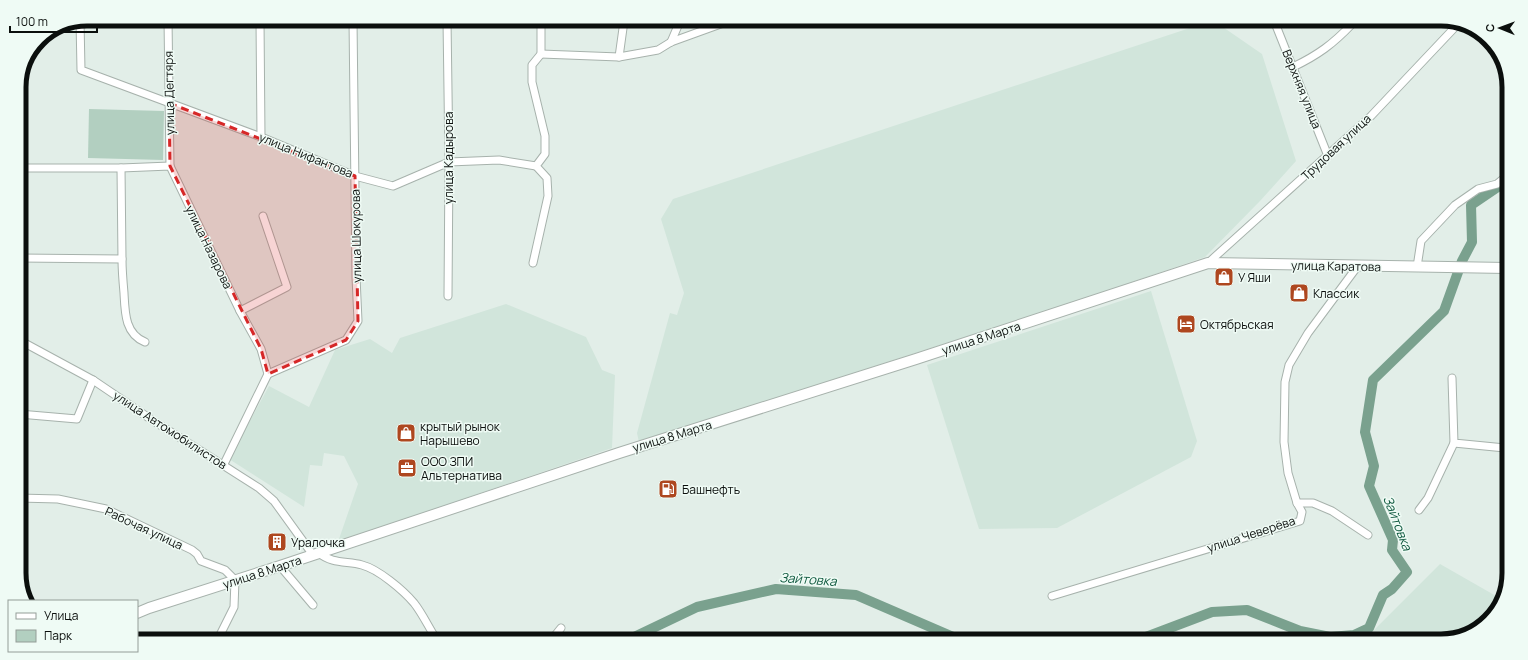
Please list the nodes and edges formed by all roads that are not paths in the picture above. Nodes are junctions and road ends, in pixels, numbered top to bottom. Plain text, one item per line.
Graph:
1 (168, 26) edge
2 (260, 26) edge
3 (353, 26) edge
4 (446, 26) edge
5 (540, 26) edge
6 (623, 26) edge
7 (678, 26) edge
8 (715, 26) edge
9 (1276, 26) edge
10 (1350, 26) edge
11 (80, 27) edge
12 (1455, 28) edge
13 (671, 42) junction
14 (541, 54) junction
15 (619, 57) junction
16 (1293, 67) junction
17 (169, 103) junction
18 (261, 136) junction
19 (1328, 156) junction
20 (449, 162) junction
21 (170, 166) junction
22 (536, 166) junction
23 (26, 168) edge
24 (121, 168) junction
25 (355, 176) junction
26 (1502, 180) edge
27 (263, 216) dead end
28 (26, 258) edge
29 (122, 258) junction
30 (533, 263) dead end
31 (1208, 263) junction
32 (1358, 267) junction
33 (1417, 267) junction
34 (1502, 268) edge
35 (448, 296) dead end
36 (240, 311) junction
37 (145, 342) dead end
38 (26, 344) edge
39 (268, 374) junction
40 (1452, 378) dead end
41 (93, 380) junction
42 (26, 415) edge
43 (1454, 443) junction
44 (1502, 448) edge
45 (224, 464) junction
46 (26, 498) edge
47 (1297, 503) junction
48 (1419, 510) dead end
49 (1368, 535) dead end
50 (316, 554) junction
51 (280, 566) junction
52 (235, 580) junction
53 (1052, 596) dead end
54 (313, 605) dead end
55 (138, 613) edge
56 (561, 628) dead end
57 (220, 634) edge
58 (433, 634) edge
59 (556, 634) edge

1 - 17 street, улица Дегтяря
2 - 18 street
3 - 25 street, улица Шокурова
4 - 20 street, улица Кадырова
5 - 14 street
6 - 15 street
7 - 13 street
8 - 13 street
9 - 16 street, Верхняя улица
10 - 16 street
11 - 17 street, улица Нифантова
12 - 19 street, Трудовая улица
13 - 15 street
14 - 15 street
14 - 22 street
16 - 19 street, Верхняя улица
17 - 18 street, улица Нифантова
17 - 21 street, улица Дегтяря
18 - 25 street, улица Нифантова
19 - 31 street, Трудовая улица
20 - 22 street, улица Нифантова
20 - 25 street, улица Нифантова
20 - 35 street, улица Кадырова
21 - 24 street
21 - 36 street, улица Назарова
22 - 30 street
23 - 24 street
24 - 29 street
25 - 39 street, улица Шокурова
26 - 33 street
27 - 36 street
28 - 29 street
29 - 37 street
31 - 32 main road, улица Каратова
31 - 50 main road, улица 8 Марта
32 - 33 main road, улица Каратова
32 - 47 street, улица Чеверёва
33 - 34 main road, улица Каратова
36 - 39 street, улица Назарова
38 - 41 street, улица Автомобилистов
39 - 45 street
40 - 43 street
41 - 42 street
41 - 45 street, улица Автомобилистов
43 - 44 street
43 - 48 street
45 - 50 street, улица Автомобилистов
46 - 52 street, Рабочая улица
47 - 49 street
47 - 53 street, улица Чеверёва
50 - 51 main road, улица 8 Марта
50 - 58 street
51 - 52 main road, улица 8 Марта
51 - 54 street
52 - 55 main road, улица 8 Марта
52 - 57 street
56 - 59 street

